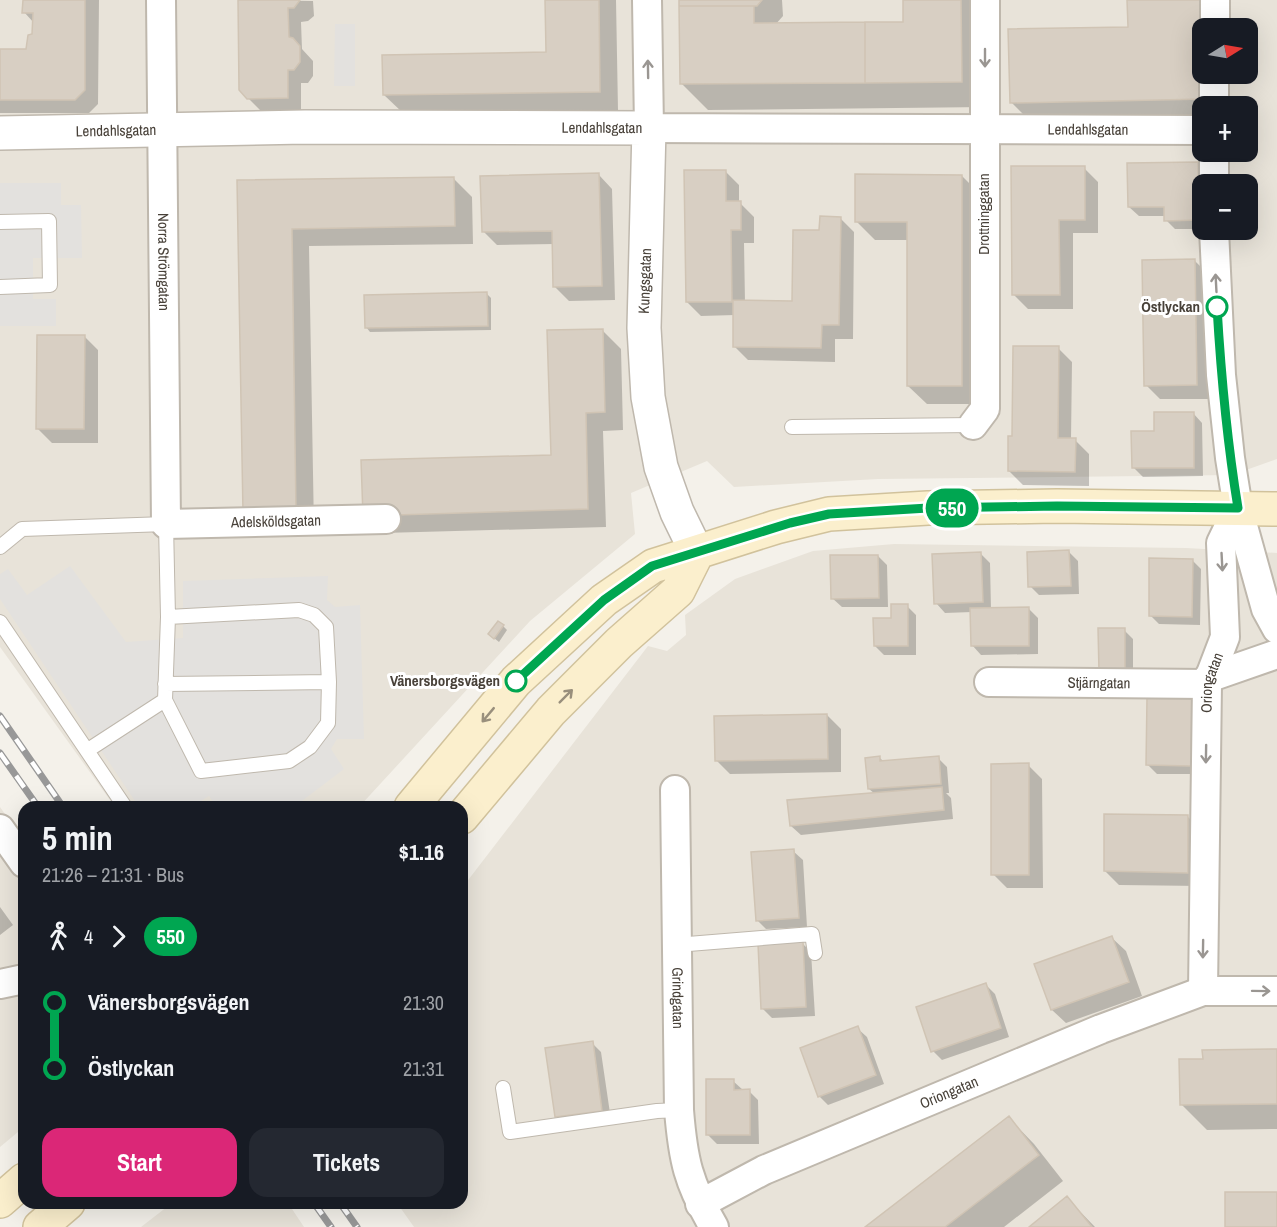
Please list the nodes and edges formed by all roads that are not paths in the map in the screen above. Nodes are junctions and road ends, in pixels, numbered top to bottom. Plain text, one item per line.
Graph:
1 (161, 0) edge
2 (647, 0) edge
3 (985, 0) edge
4 (1215, 0) edge
5 (1215, 18) edge
6 (649, 128) junction
7 (984, 129) junction
8 (163, 130) junction
9 (1192, 130) edge
10 (0, 133) edge
11 (0, 222) edge
12 (1214, 240) edge
13 (0, 287) edge
14 (973, 425) joint
15 (792, 427) dead end
16 (1238, 508) junction
17 (1277, 509) edge
18 (386, 519) dead end
19 (166, 524) junction
20 (0, 547) edge
21 (697, 553) junction
22 (168, 617) junction
23 (0, 622) edge
24 (1277, 629) edge
25 (1277, 654) edge
26 (1208, 681) junction
27 (329, 682) junction
28 (989, 682) dead end
29 (165, 684) junction
30 (165, 700) junction
31 (88, 750) junction
32 (675, 790) dead end
33 (121, 801) edge
34 (416, 801) edge
35 (468, 810) edge
36 (0, 829) edge
37 (18, 854) edge
38 (676, 945) junction
39 (814, 953) dead end
40 (18, 980) edge
41 (0, 984) edge
42 (1203, 991) junction
43 (1277, 991) edge
44 (503, 1088) dead end
45 (679, 1110) junction
46 (18, 1185) edge
47 (0, 1201) edge
48 (61, 1209) edge
49 (707, 1216) edge
50 (40, 1227) edge

1 - 8 street, Norra Strömgatan
6 -> 2 street, Kungsgatan
3 -> 7 street, Drottninggatan
4 - 5 street
6 - 7 street, Lendahlsgatan
6 - 8 street, Lendahlsgatan
6 - 21 street, Kungsgatan
7 - 9 street, Lendahlsgatan
7 - 14 street, Drottninggatan
8 - 10 street, Lendahlsgatan
8 - 19 street, Norra Strömgatan
11 - 13 lane
16 -> 12 street
14 - 15 lane
16 - 17 main road
16 - 21 main road
16 - 24 street
16 -> 26 street, Oriongatan
18 - 19 street, Adelsköldsgatan
19 - 20 lane
19 - 22 lane
21 -> 34 main road
35 -> 21 main road
22 - 27 lane
22 - 29 lane
23 - 31 lane
25 - 26 street, Stjärngatan
26 - 28 street, Stjärngatan
26 -> 42 street, Oriongatan
27 - 29 lane
27 - 30 lane
29 - 30 lane
30 - 31 lane
31 - 33 lane
32 - 38 street, Grindgatan
36 - 37 street
38 - 39 lane
38 - 45 street, Grindgatan
40 - 41 street
42 -> 43 street, Oriongatan
42 - 49 street, Oriongatan
44 - 45 lane
45 - 49 street, Grindgatan
46 - 47 main road
48 - 50 main road

